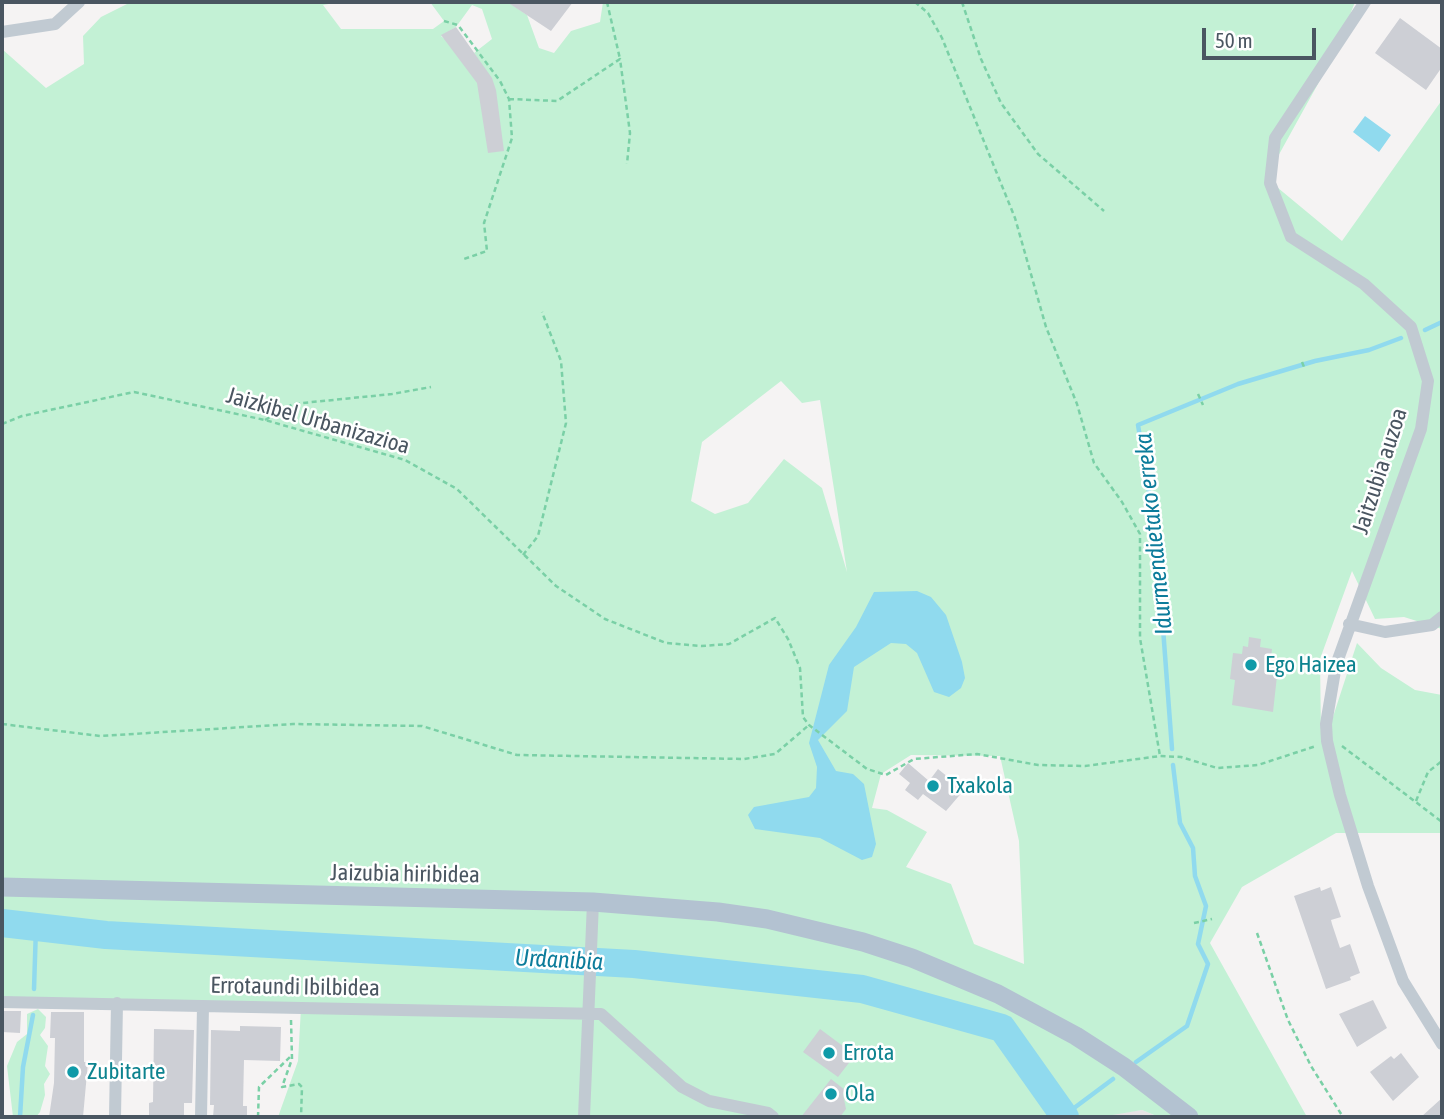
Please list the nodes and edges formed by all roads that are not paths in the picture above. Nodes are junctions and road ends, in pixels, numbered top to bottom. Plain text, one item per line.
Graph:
1 (79, 2) edge
2 (1365, 2) edge
3 (2, 32) edge
4 (1442, 617) edge
5 (1349, 624) junction
6 (2, 887) edge
7 (593, 902) junction
8 (2, 1002) edge
9 (117, 1003) junction
10 (202, 1006) junction
11 (588, 1014) junction
12 (1442, 1044) edge
13 (115, 1117) edge
14 (201, 1117) edge
15 (584, 1117) edge
16 (773, 1117) edge
17 (1189, 1117) edge

1 - 3 street
2 - 5 street, Jaitzubia auzoa
4 - 5 street
5 - 12 street, Jaitzubia auzoa
6 - 7 main road, Jaizubia hiribidea
7 - 11 street
7 - 17 main road, Jaizubia hiribidea
8 - 9 street, Errotaundi Ibilbidea
9 - 10 street, Errotaundi Ibilbidea
9 - 13 street
10 - 11 street, Errotaundi Ibilbidea
10 - 14 street
11 - 15 street
11 - 16 street

